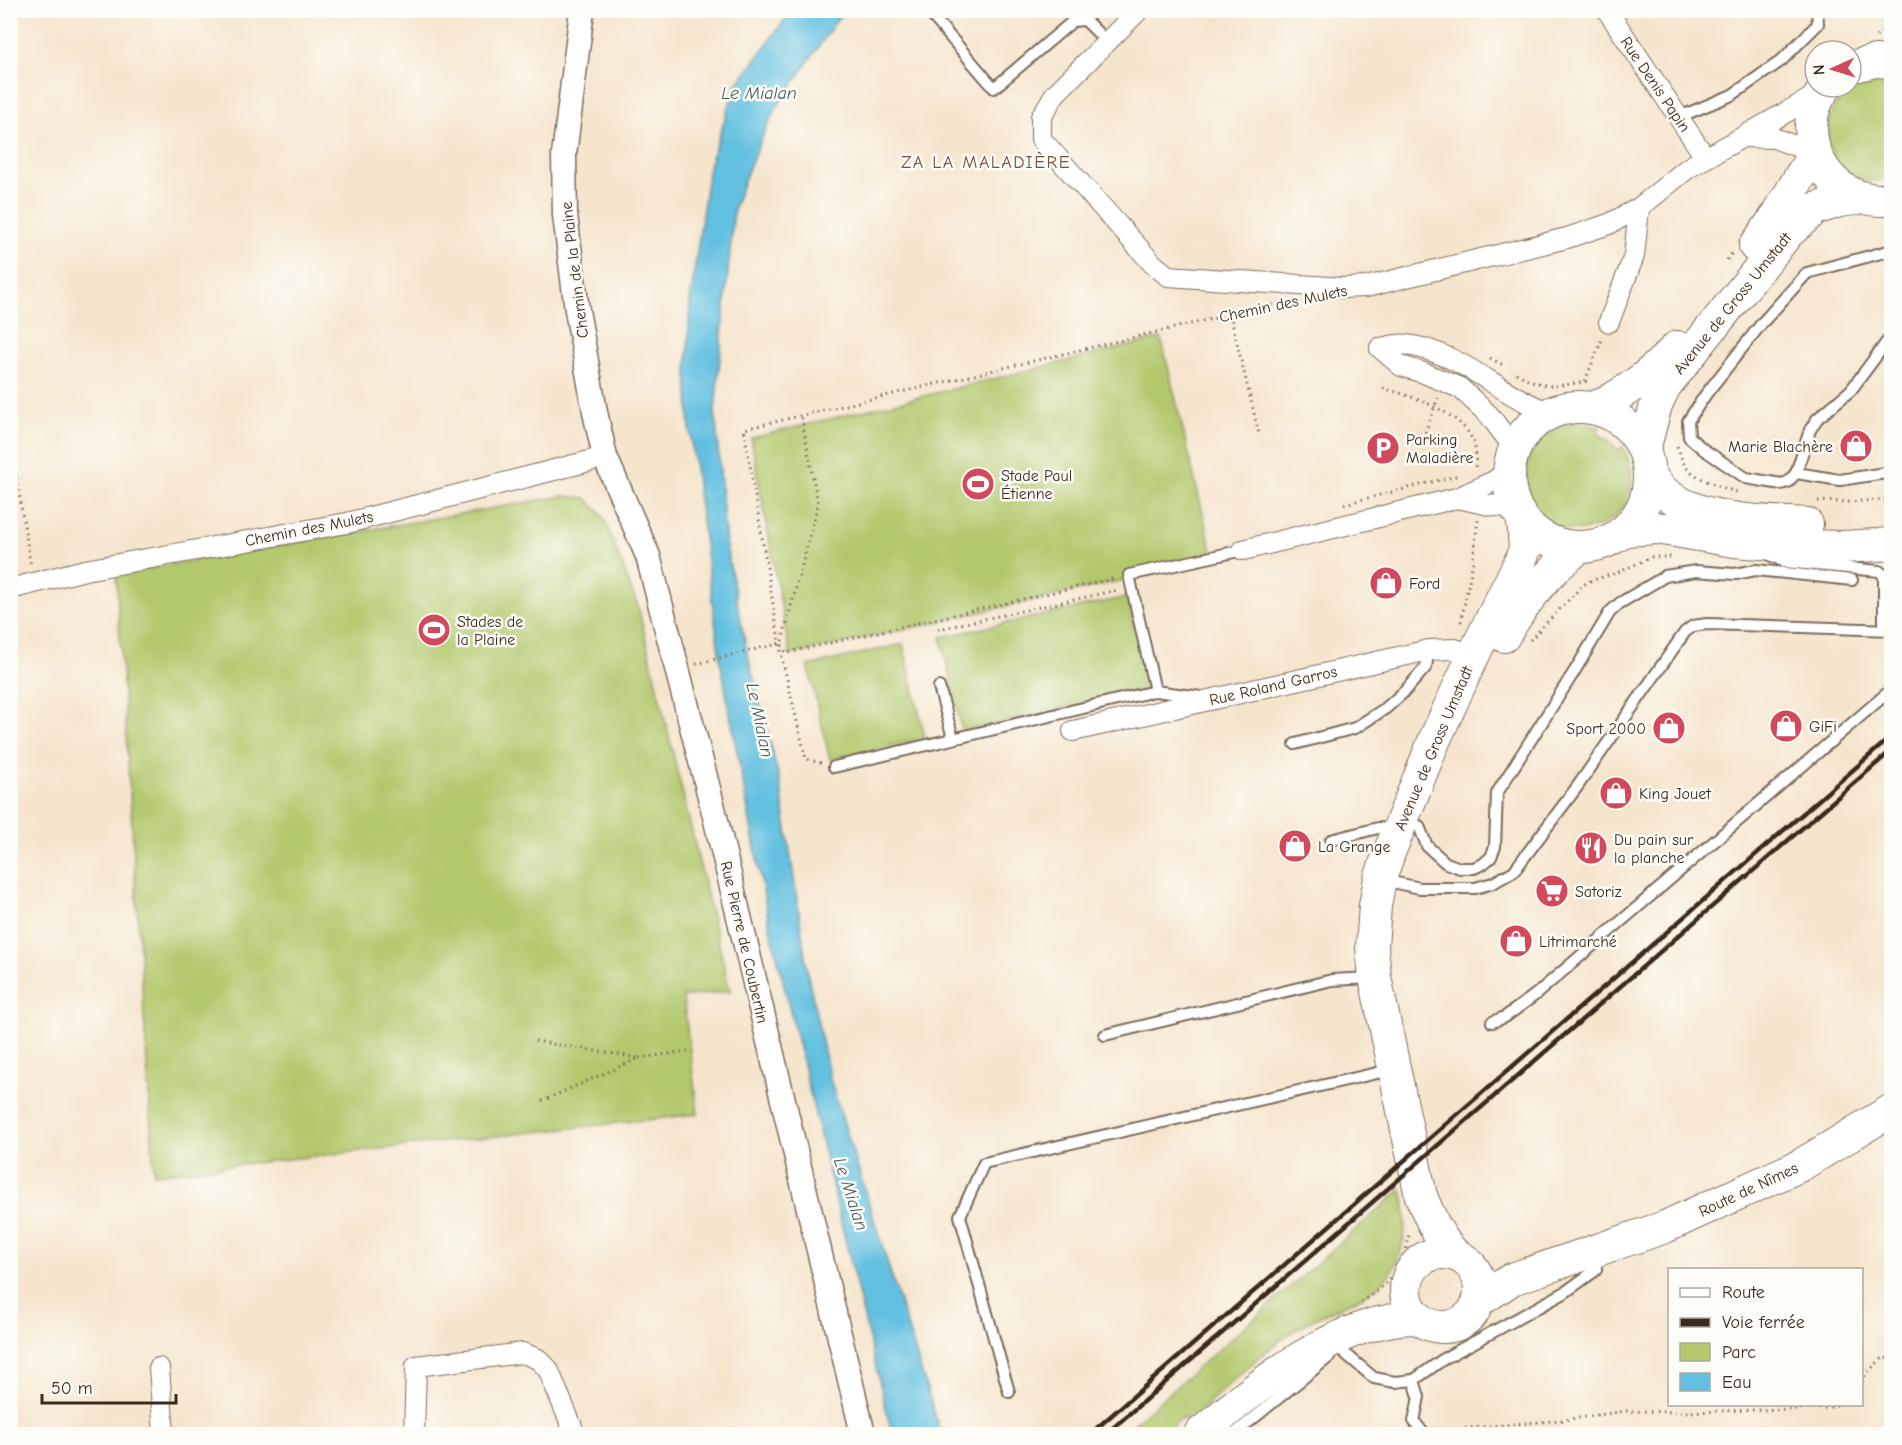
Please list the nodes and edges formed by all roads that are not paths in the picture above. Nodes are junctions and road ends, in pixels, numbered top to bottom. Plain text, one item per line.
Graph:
1 (582, 10) edge
2 (942, 10) edge
3 (1139, 10) edge
4 (1607, 10) edge
5 (1817, 10) edge
6 (1107, 42) junction
7 (1808, 99) edge
8 (1819, 99) edge
9 (1678, 117) junction
10 (1740, 137) junction
11 (1814, 153) junction
12 (1705, 158) junction
13 (1883, 202) edge
14 (1639, 208) junction
15 (1891, 250) edge
16 (1609, 322) road end
17 (1892, 335) edge
18 (1589, 395) junction
19 (1551, 413) junction
20 (604, 457) junction
21 (1512, 457) junction
22 (1646, 462) junction
23 (1796, 472) junction
24 (1892, 472) edge
25 (1457, 498) junction
26 (1519, 514) junction
27 (1892, 522) edge
28 (1625, 530) junction
29 (1757, 542) junction
30 (1892, 544) edge
31 (1579, 548) junction
32 (1243, 550) joint
33 (1852, 580) dead end
34 (10, 589) edge
35 (1888, 629) edge
36 (1429, 650) junction
37 (1464, 653) junction
38 (939, 687) dead end
39 (1892, 689) edge
40 (1155, 692) junction
41 (1213, 698) junction
42 (1073, 731) dead end
43 (952, 738) junction
44 (1295, 744) dead end
45 (834, 767) road end
46 (1408, 828) junction
47 (1331, 840) dead end
48 (1389, 881) junction
49 (1381, 977) junction
50 (1492, 1022) dead end
51 (1105, 1035) dead end
52 (1392, 1063) junction
53 (1892, 1110) edge
54 (1421, 1196) junction
55 (1596, 1249) junction
56 (1462, 1259) junction
57 (1412, 1273) junction
58 (1479, 1301) junction
59 (1419, 1318) junction
60 (1336, 1345) junction
61 (159, 1368) dead end
62 (1414, 1380) junction
63 (1009, 1392) dead end
64 (1246, 1395) junction
65 (164, 1434) edge
66 (414, 1434) edge
67 (575, 1434) edge
68 (863, 1434) edge
69 (1200, 1434) edge
70 (1234, 1434) edge
71 (1424, 1434) edge

1 - 20 street, Chemin de la Plaine
2 - 6 lane
3 - 6 street, Chemin des Mulets
4 - 9 street, Rue Denis Papin
5 - 9 lane
6 - 14 street, Chemin des Mulets
7 - 10 street, Chemin des Mulets
8 - 11 main road
9 - 12 street, Rue Denis Papin
10 - 11 street
10 - 12 street, Chemin des Mulets
11 - 13 main road
11 - 18 main road, Avenue de Gross Umstadt
12 - 14 street, Chemin des Mulets
13 - 22 main road, Avenue de Gross Umstadt
14 - 16 street
15 - 23 lane
17 - 23 lane
18 - 19 main road
18 - 22 main road
19 - 21 main road
19 - 21 street
20 - 34 street, Chemin des Mulets
20 - 68 street, Rue Pierre de Coubertin
21 - 25 street
21 - 26 main road
22 - 27 main road
22 - 28 main road
23 - 24 lane
25 - 26 street
25 - 32 street
26 - 31 main road
26 - 37 main road, Avenue de Gross Umstadt
28 - 29 main road
28 - 31 main road
29 - 30 main road
29 - 35 lane
31 - 46 main road, Avenue de Gross Umstadt
32 - 40 lane
33 - 46 lane
35 - 48 lane
36 - 37 street, Rue Roland Garros
36 - 41 street, Rue Roland Garros
36 - 44 lane
37 - 46 main road, Avenue de Gross Umstadt
38 - 43 lane
39 - 50 lane
40 - 41 lane
40 - 43 lane
41 - 42 street, Rue Roland Garros
43 - 45 lane
46 - 47 lane
46 - 48 main road, Avenue de Gross Umstadt
48 - 49 main road, Avenue de Gross Umstadt
49 - 51 lane
49 - 52 main road, Avenue de Gross Umstadt
52 - 54 main road, Avenue de Gross Umstadt
52 - 63 lane
53 - 55 main road, Route de Nîmes
54 - 56 main road, Avenue de Gross Umstadt
54 - 57 main road, Avenue de Gross Umstadt
55 - 56 main road, Route de Nîmes
55 - 58 main road, Route de Nîmes
55 - 62 lane
56 - 57 main road
56 - 58 main road
57 - 59 main road
57 - 64 main road
58 - 59 main road
59 - 60 main road
60 - 62 lane
60 - 64 main road
60 - 70 lane
61 - 65 street
62 - 71 lane
64 - 69 main road
66 - 67 street

